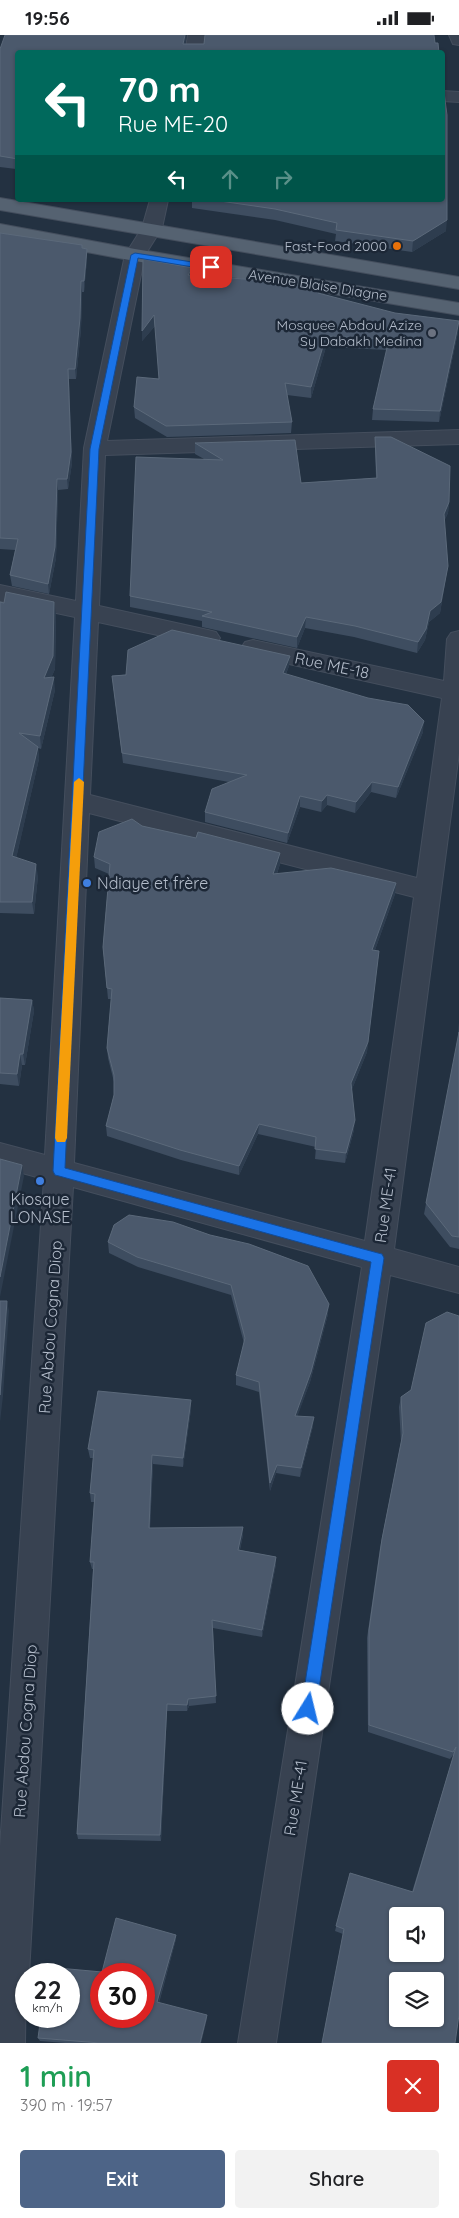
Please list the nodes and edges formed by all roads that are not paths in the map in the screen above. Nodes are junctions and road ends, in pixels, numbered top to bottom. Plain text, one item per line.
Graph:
1 (197, 35) edge
2 (458, 35) edge
3 (459, 40) edge
4 (194, 50) edge
5 (445, 96) edge
6 (459, 97) edge
7 (158, 202) edge
8 (0, 204) edge
9 (152, 228) junction
10 (0, 230) edge
11 (135, 255) junction
12 (352, 265) junction
13 (459, 283) edge
14 (344, 289) junction
15 (459, 309) edge
16 (459, 437) edge
17 (95, 449) junction
18 (0, 593) edge
19 (86, 612) junction
20 (459, 639) edge
21 (457, 693) edge
22 (78, 801) junction
23 (428, 891) junction
24 (0, 1155) edge
25 (59, 1171) junction
26 (378, 1258) junction
27 (459, 1280) edge
28 (6, 2043) edge
29 (257, 2043) edge

1 - 4 street
2 - 3 street
5 - 6 street
7 - 9 street
8 - 9 main road, Avenue Blaise Diagne
9 - 11 street
9 - 12 main road, Avenue Blaise Diagne
10 - 11 main road, Avenue Blaise Diagne
11 - 14 main road, Avenue Blaise Diagne
11 - 17 street, Rue Abdou Cogna Diop
12 - 13 main road, Avenue Blaise Diagne
12 - 14 main road
14 - 15 main road, Avenue Blaise Diagne
16 - 17 street
17 - 19 street, Rue Abdou Cogna Diop
18 - 19 street, Rue ME-18
19 - 21 street, Rue ME-18
19 - 22 street, Rue Abdou Cogna Diop
20 - 21 street, Rue ME-41
21 - 23 street, Rue ME-41
22 - 23 street
22 - 25 street, Rue Abdou Cogna Diop
23 - 26 street, Rue ME-41
24 - 25 street
25 - 26 street
25 - 28 street, Rue Abdou Cogna Diop
26 - 27 street
26 - 29 street, Rue ME-41

